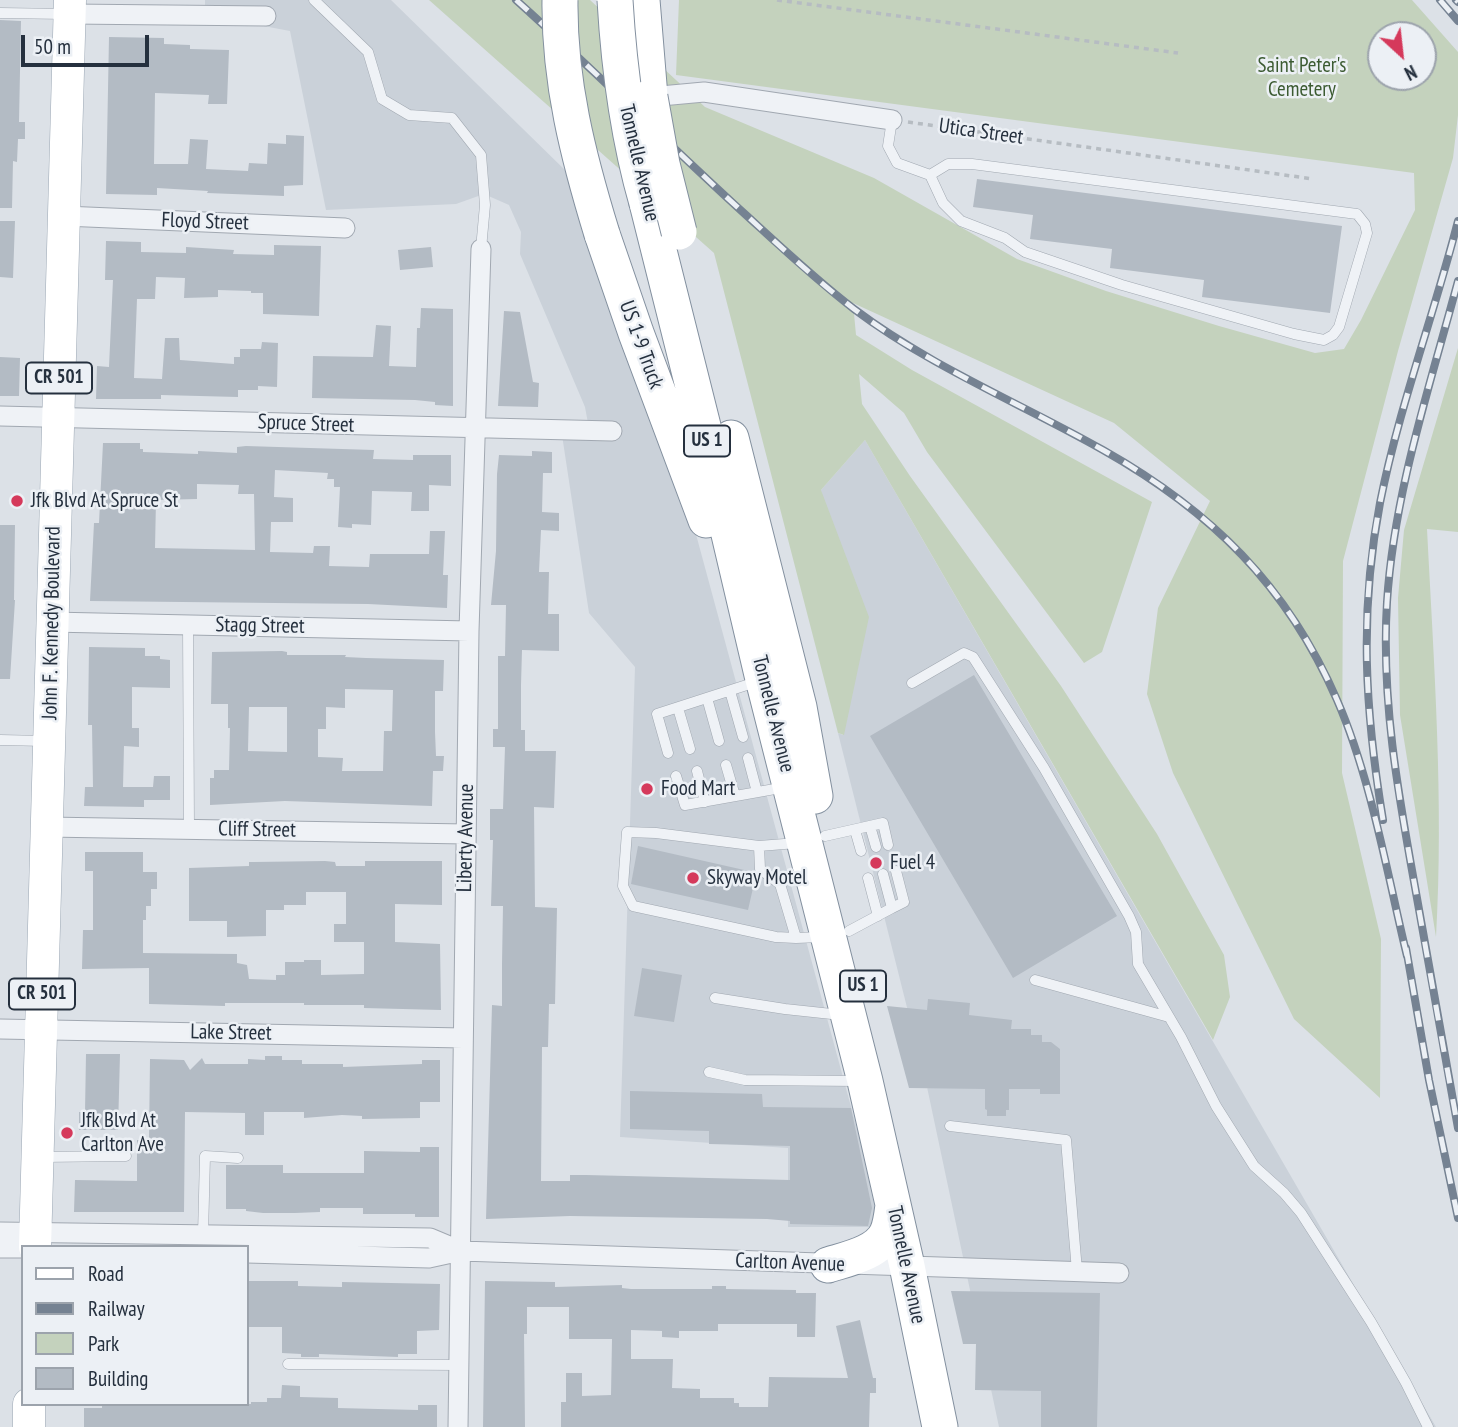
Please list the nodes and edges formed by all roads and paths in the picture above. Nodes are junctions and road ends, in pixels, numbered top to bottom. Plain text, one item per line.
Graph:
1 (31, 0) edge
2 (314, 0) edge
3 (560, 0) edge
4 (615, 0) edge
5 (642, 0) edge
6 (777, 0) edge
7 (70, 7) edge
8 (3, 11) edge
9 (30, 13) junction
10 (266, 16) dead end
11 (1178, 53) dead end
12 (650, 97) junction
13 (892, 120) junction
14 (930, 175) junction
15 (1313, 178) dead end
16 (64, 216) junction
17 (345, 228) dead end
18 (481, 249) joint
19 (0, 416) edge
20 (57, 418) junction
21 (477, 429) junction
22 (612, 431) dead end
23 (51, 622) junction
24 (188, 624) junction
25 (468, 631) junction
26 (763, 679) junction
27 (912, 683) dead end
28 (730, 691) junction
29 (708, 698) junction
30 (678, 708) junction
31 (743, 737) dead end
32 (0, 740) edge
33 (49, 741) junction
34 (719, 741) dead end
35 (690, 749) dead end
36 (668, 753) dead end
37 (748, 758) dead end
38 (726, 765) dead end
39 (696, 771) dead end
40 (676, 776) dead end
41 (791, 786) junction
42 (757, 792) junction
43 (734, 796) junction
44 (705, 802) junction
45 (870, 826) junction
46 (47, 827) junction
47 (189, 829) junction
48 (466, 834) junction
49 (828, 836) junction
50 (888, 845) dead end
51 (759, 846) junction
52 (876, 847) dead end
53 (861, 851) dead end
54 (896, 871) dead end
55 (883, 874) dead end
56 (868, 878) dead end
57 (892, 908) junction
58 (838, 930) junction
59 (1035, 980) dead end
60 (715, 998) dead end
61 (849, 1016) junction
62 (1169, 1017) junction
63 (0, 1029) edge
64 (41, 1029) junction
65 (463, 1038) junction
66 (709, 1072) dead end
67 (865, 1081) junction
68 (950, 1126) dead end
69 (126, 1156) dead end
70 (37, 1157) junction
71 (238, 1158) dead end
72 (893, 1205) junction
73 (0, 1232) edge
74 (203, 1235) junction
75 (155, 1240) edge
76 (31, 1242) edge
77 (294, 1245) junction
78 (0, 1248) edge
79 (461, 1251) junction
80 (248, 1253) edge
81 (828, 1265) junction
82 (917, 1266) junction
83 (1077, 1271) junction
84 (1119, 1273) dead end
85 (288, 1364) dead end
86 (459, 1365) junction
87 (29, 1406) edge
88 (29, 1427) edge
89 (458, 1427) edge
90 (940, 1427) edge
91 (960, 1427) edge
92 (1428, 1427) edge

1 - 9 lane
2 - 18 lane
3 - 26 highway, US 1-9 Truck, bridge
4 - 26 highway, Tonnelle Avenue / US 1, bridge
5 - 12 highway, Tonnelle Avenue / US 1
6 - 11 path
7 - 9 lane
7 - 10 street
7 - 16 main road, John F. Kennedy Boulevard / CR 501
8 - 9 lane
12 - 13 street
12 - 49 highway, Tonnelle Avenue / US 1, bridge
13 - 14 lane
13 - 15 path, Utica Street
14 - 14 lane
16 - 17 street, Floyd Street
16 - 20 main road, John F. Kennedy Boulevard / CR 501
18 - 21 street, Liberty Avenue
19 - 20 street, Spruce Street
20 - 21 street, Spruce Street
20 - 23 main road, John F. Kennedy Boulevard / CR 501
21 - 22 street, Spruce Street
21 - 25 street, Liberty Avenue
23 - 24 street, Stagg Street
23 - 33 main road, John F. Kennedy Boulevard / CR 501
24 - 25 street, Stagg Street
24 - 47 lane
25 - 48 street, Liberty Avenue
26 - 28 lane
26 - 41 highway, Tonnelle Avenue / US 1
27 - 62 lane
28 - 29 lane
28 - 31 lane
29 - 30 lane
29 - 34 lane
30 - 35 lane
30 - 36 lane
32 - 33 lane
33 - 46 main road, John F. Kennedy Boulevard / CR 501
37 - 42 lane
38 - 43 lane
39 - 44 lane
40 - 44 lane
41 - 42 lane
41 - 49 highway, Tonnelle Avenue / US 1
42 - 43 lane
43 - 44 lane
45 - 49 lane
45 - 50 lane
45 - 52 lane
46 - 47 street, Cliff Street
46 - 64 main road, John F. Kennedy Boulevard / CR 501
47 - 48 street, Cliff Street
48 - 65 street, Liberty Avenue
49 - 51 lane
49 - 53 lane
49 - 58 highway, Tonnelle Avenue / US 1
51 - 58 lane
51 - 58 lane
54 - 57 lane
55 - 57 lane
56 - 58 lane
57 - 58 lane
58 - 61 highway, Tonnelle Avenue / US 1
58 - 82 highway, Tonnelle Avenue / US 1
59 - 62 lane
60 - 61 lane
61 - 67 highway, Tonnelle Avenue / US 1
62 - 92 lane
63 - 64 street, Lake Street
64 - 65 street, Lake Street
64 - 70 main road, John F. Kennedy Boulevard / CR 501
65 - 79 street, Liberty Avenue
66 - 67 lane
67 - 72 highway, Tonnelle Avenue / US 1
68 - 83 lane
69 - 70 lane
70 - 76 main road, John F. Kennedy Boulevard / CR 501
71 - 74 lane
72 - 81 highway
72 - 82 highway, Tonnelle Avenue / US 1
73 - 76 street, Carlton Avenue
74 - 75 street, Carlton Avenue
74 - 77 street, Carlton Avenue
75 - 76 street, Carlton Avenue
76 - 78 street, Carlton Avenue
77 - 79 street, Carlton Avenue
77 - 80 street, Carlton Avenue
79 - 81 street, Carlton Avenue
79 - 86 street, Liberty Avenue
81 - 82 street, Carlton Avenue
82 - 83 street, Carlton Avenue
82 - 90 highway, Tonnelle Avenue / US 1
82 - 91 highway, Tonnelle Avenue / US 1
83 - 84 street, Carlton Avenue
85 - 86 lane
86 - 89 street, Liberty Avenue
87 - 88 main road

